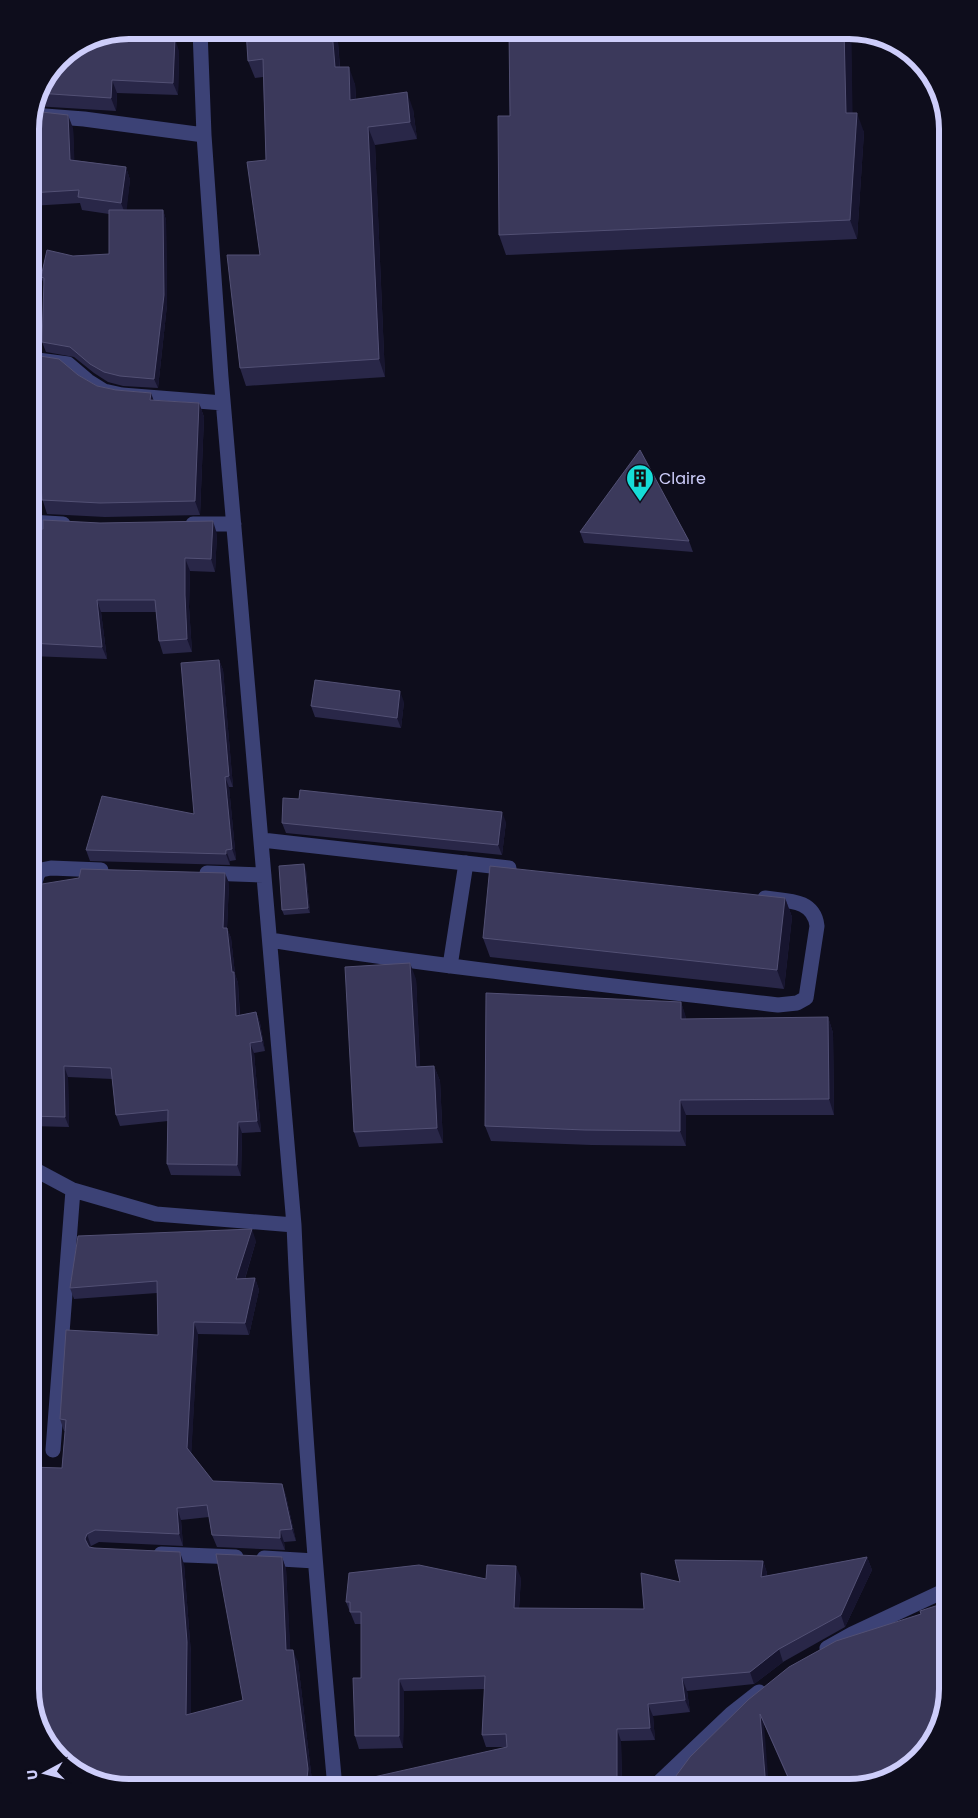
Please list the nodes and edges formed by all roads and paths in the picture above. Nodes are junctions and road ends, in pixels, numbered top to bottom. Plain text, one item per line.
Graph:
1 (200, 39) edge
2 (40, 115) edge
3 (204, 135) junction
4 (39, 360) edge
5 (223, 403) junction
6 (39, 522) edge
7 (74, 523) edge
8 (234, 524) junction
9 (179, 525) edge
10 (262, 840) junction
11 (466, 863) junction
12 (119, 870) edge
13 (525, 870) edge
14 (39, 873) edge
15 (196, 873) edge
16 (264, 875) junction
17 (750, 896) edge
18 (270, 940) junction
19 (450, 966) junction
20 (39, 1172) edge
21 (73, 1190) junction
22 (294, 1225) junction
23 (53, 1450) dead end
24 (148, 1553) edge
25 (314, 1561) junction
26 (939, 1593) edge
27 (812, 1656) edge
28 (774, 1681) edge
29 (334, 1779) edge
30 (662, 1779) edge

1 - 3 street
2 - 3 street
3 - 5 street
4 - 5 street
5 - 8 street
6 - 7 street
8 - 9 street
8 - 10 street
10 - 11 street
10 - 16 street
11 - 13 street
11 - 19 street
12 - 14 street
15 - 16 street
16 - 18 street
17 - 19 street
18 - 19 street
18 - 22 street
20 - 21 street
21 - 22 street
21 - 23 street
22 - 25 street
24 - 25 street
25 - 29 street
26 - 27 street
28 - 30 street

